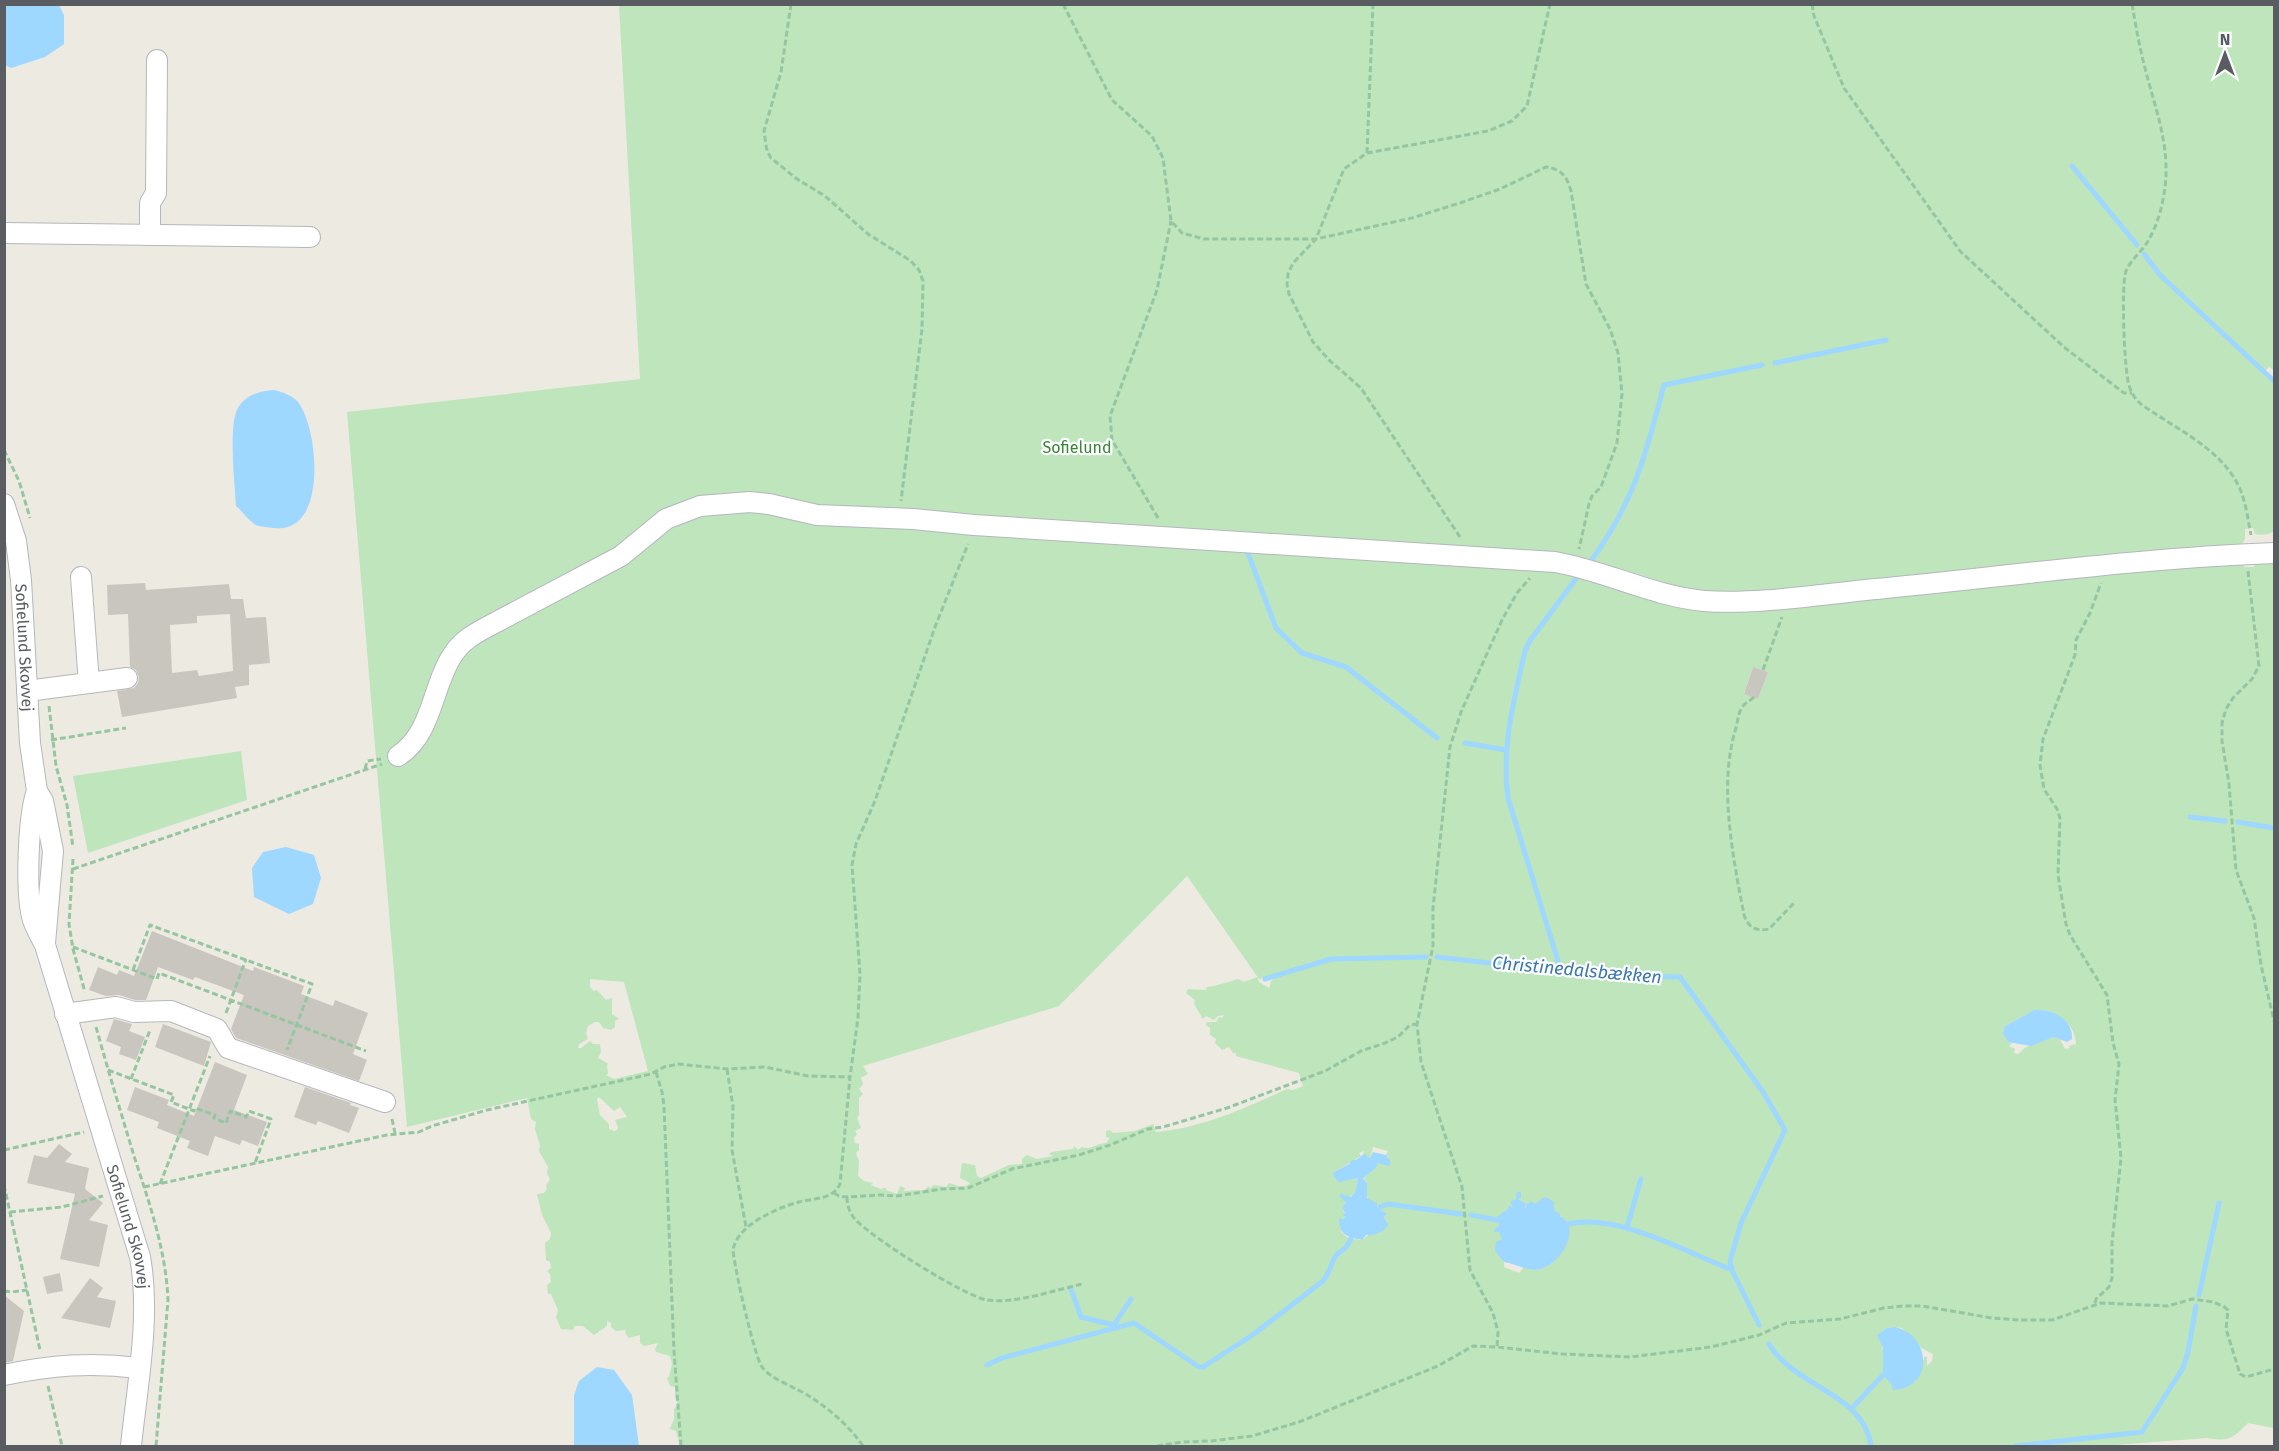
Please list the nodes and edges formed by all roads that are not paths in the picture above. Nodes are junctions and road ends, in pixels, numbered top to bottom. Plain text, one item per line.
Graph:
1 (157, 60) dead end
2 (4, 233) edge
3 (150, 235) junction
4 (310, 237) dead end
5 (4, 504) edge
6 (2274, 553) edge
7 (81, 577) dead end
8 (127, 678) dead end
9 (89, 683) junction
10 (27, 691) junction
11 (398, 756) dead end
12 (37, 791) junction
13 (45, 945) junction
14 (65, 1014) junction
15 (385, 1102) dead end
16 (139, 1368) junction
17 (4, 1375) edge
18 (131, 1446) edge

1 - 3 street
2 - 3 street
3 - 4 street
5 - 10 street, Sofielund Skovvej
6 - 11 street
7 - 9 street
8 - 9 street
9 - 10 street
10 - 12 street, Sofielund Skovvej
12 - 13 street, Sofielund Skovvej
12 - 13 street, Sofielund Skovvej
13 - 14 street, Sofielund Skovvej
14 - 15 street
14 - 16 street, Sofielund Skovvej
16 - 17 street
16 - 18 street, Sofielund Skovvej

